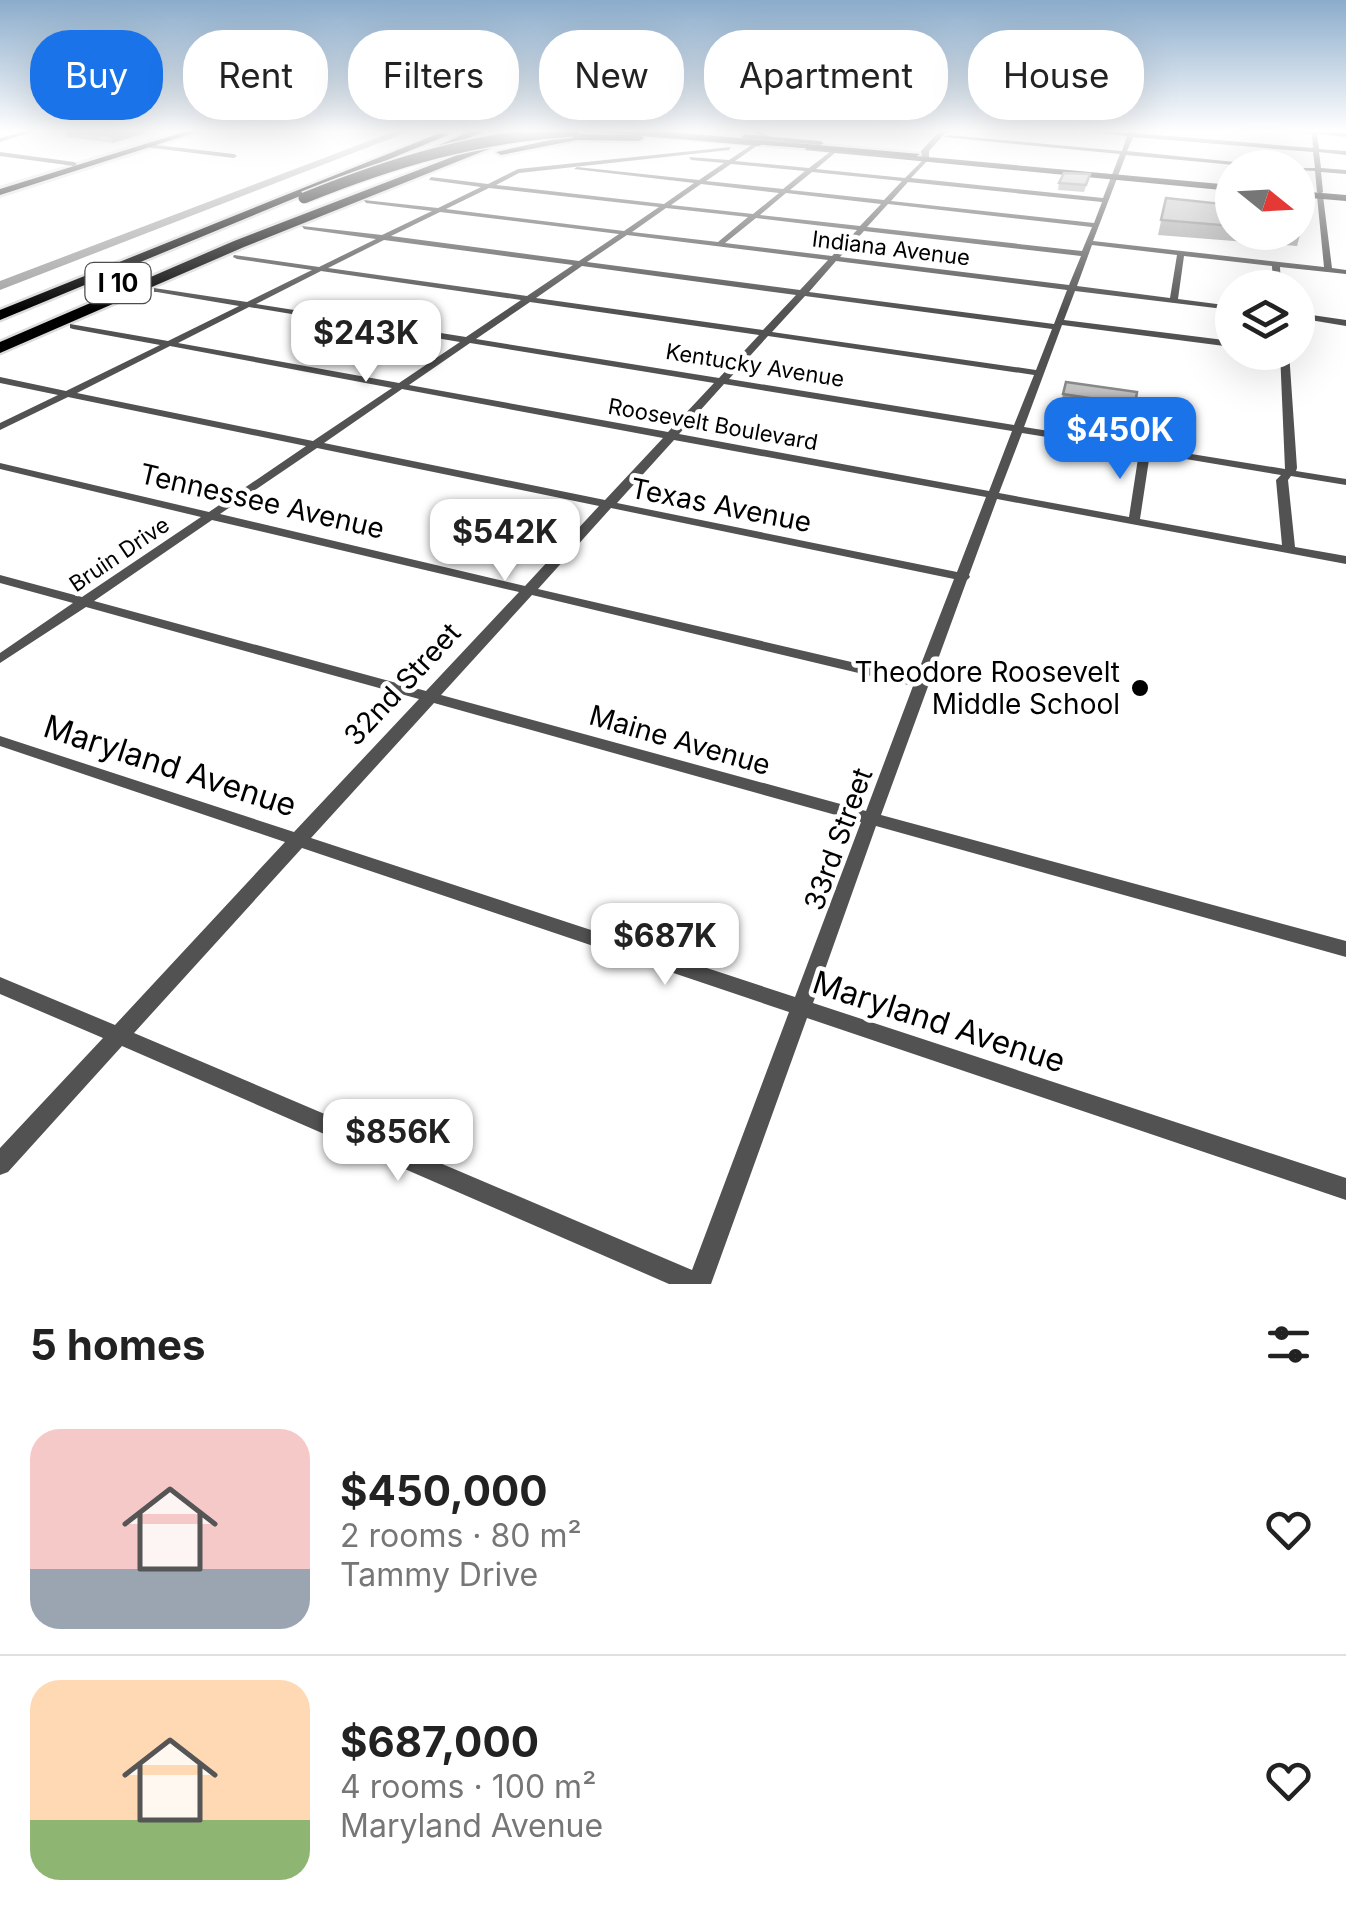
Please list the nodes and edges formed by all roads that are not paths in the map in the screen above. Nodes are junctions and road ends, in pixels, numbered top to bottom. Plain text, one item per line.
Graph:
1 (288, 191) edge
2 (307, 191) edge
3 (311, 191) edge
4 (322, 191) edge
5 (330, 191) edge
6 (350, 191) edge
7 (373, 191) edge
8 (477, 191) edge
9 (528, 191) edge
10 (687, 191) edge
11 (774, 191) edge
12 (898, 191) edge
13 (1016, 191) edge
14 (1110, 191) edge
15 (1320, 191) edge
16 (784, 192) junction
17 (1315, 194) edge
18 (1320, 194) junction
19 (1346, 196) edge
20 (1106, 200) junction
21 (366, 201) dead end
22 (886, 203) junction
23 (664, 207) junction
24 (438, 210) junction
25 (754, 216) junction
26 (1096, 225) junction
27 (304, 227) dead end
28 (233, 228) junction
29 (863, 228) junction
30 (626, 233) junction
31 (383, 238) junction
32 (720, 244) junction
33 (1087, 249) junction
34 (1181, 253) junction
35 (237, 257) dead end
36 (835, 258) junction
37 (580, 264) junction
38 (1276, 264) junction
39 (321, 268) junction
40 (1276, 270) edge
41 (1328, 270) junction
42 (1346, 272) edge
43 (1071, 288) junction
44 (157, 290) dead end
45 (802, 294) junction
46 (528, 299) junction
47 (1174, 302) junction
48 (0, 304) edge
49 (248, 304) junction
50 (1215, 306) edge
51 (0, 317) edge
52 (1315, 318) edge
53 (1346, 323) edge
54 (1058, 325) junction
55 (73, 326) dead end
56 (0, 333) edge
57 (766, 334) junction
58 (469, 339) junction
59 (1215, 342) edge
60 (166, 345) junction
61 (0, 348) edge
62 (1285, 370) edge
63 (1041, 373) junction
64 (0, 380) edge
65 (723, 380) junction
66 (400, 386) junction
67 (68, 394) junction
68 (0, 427) edge
69 (1020, 429) junction
70 (672, 436) junction
71 (314, 445) junction
72 (1146, 450) junction
73 (0, 466) edge
74 (1290, 473) junction
75 (1346, 482) edge
76 (995, 495) junction
77 (609, 505) junction
78 (211, 515) junction
79 (1134, 521) junction
80 (1289, 549) junction
81 (1346, 560) edge
82 (964, 577) junction
83 (0, 579) edge
84 (530, 590) junction
85 (83, 602) junction
86 (0, 659) edge
87 (921, 682) junction
88 (430, 696) junction
89 (0, 741) edge
90 (872, 820) junction
91 (298, 840) junction
92 (1346, 949) edge
93 (0, 985) edge
94 (802, 1008) junction
95 (119, 1035) junction
96 (0, 1164) edge
97 (1346, 1189) edge
98 (698, 1284) edge

1 - 48 highway
2 - 28 highway, I 10
3 - 28 highway
4 - 51 highway, bridge
5 - 28 highway, I 10, bridge
6 - 28 highway
7 - 61 highway
8 - 24 street
9 - 23 street
10 - 23 street, Bruin Drive
11 - 16 street
12 - 22 street, 32nd Street
13 - 20 street
14 - 20 street, 33rd Street
15 - 18 street
16 - 22 street
16 - 25 street
17 - 18 main road
18 - 19 main road
18 - 41 street
20 - 26 street, 33rd Street
21 - 24 street, Indiana Avenue
22 - 26 street
22 - 29 street, 32nd Street
23 - 25 street
23 - 30 street, Bruin Drive
24 - 30 street, Indiana Avenue
24 - 31 street
25 - 29 street
25 - 32 street
26 - 33 street, 33rd Street
27 - 31 street
28 - 51 highway, I 10
28 - 56 highway, I 10
29 - 33 street
29 - 36 street, 32nd Street
30 - 32 street, Indiana Avenue
30 - 37 street, Bruin Drive
31 - 37 street
31 - 39 street
32 - 36 street, Indiana Avenue
33 - 34 street
33 - 43 street, 33rd Street
34 - 38 street
34 - 47 street
35 - 39 street
36 - 43 street, Indiana Avenue
36 - 45 street, 32nd Street
37 - 45 street
37 - 46 street, Bruin Drive
38 - 40 street
38 - 41 street
39 - 46 street
39 - 49 street
41 - 42 street
43 - 47 street, Indiana Avenue
43 - 54 street, 33rd Street
44 - 49 street, Kentucky Avenue
45 - 54 street
45 - 57 street, 32nd Street
46 - 57 street
46 - 58 street, Bruin Drive
47 - 50 street, Indiana Avenue
49 - 58 street, Kentucky Avenue
49 - 60 street
52 - 53 street
54 - 59 street
54 - 63 street, 33rd Street
55 - 60 street, Roosevelt Boulevard
57 - 63 street
57 - 65 street, 32nd Street
58 - 65 street, Kentucky Avenue
58 - 66 street, Bruin Drive
60 - 66 street, Roosevelt Boulevard
60 - 67 street
62 - 74 street
63 - 69 street, 33rd Street
64 - 67 street, Texas Avenue
65 - 69 street, Kentucky Avenue
65 - 70 street, 32nd Street
66 - 70 street, Roosevelt Boulevard
66 - 71 street, Bruin Drive
67 - 68 street
67 - 71 street, Texas Avenue
69 - 72 street, Kentucky Avenue
69 - 76 street, 33rd Street
70 - 76 street, Roosevelt Boulevard
70 - 77 street, 32nd Street
71 - 77 street, Texas Avenue
71 - 78 street, Bruin Drive
72 - 74 street, Kentucky Avenue
72 - 79 street
73 - 78 street, Tennessee Avenue
74 - 75 street, Kentucky Avenue
74 - 80 street
76 - 79 street, Roosevelt Boulevard
76 - 82 street, 33rd Street
77 - 82 street, Texas Avenue
77 - 84 street, 32nd Street
78 - 84 street, Tennessee Avenue
78 - 85 street, Bruin Drive
79 - 80 street, Roosevelt Boulevard
80 - 81 street, Roosevelt Boulevard
82 - 87 street, 33rd Street
83 - 85 street, Maine Avenue
84 - 87 street, Tennessee Avenue
84 - 88 street, 32nd Street
85 - 86 street, Bruin Drive
85 - 88 street, Maine Avenue
87 - 90 street, 33rd Street
88 - 90 street, Maine Avenue
88 - 91 street, 32nd Street
89 - 91 street, Maryland Avenue
90 - 92 street, Maine Avenue
90 - 94 street, 33rd Street
91 - 94 street, Maryland Avenue
91 - 95 street, 32nd Street
93 - 95 street
94 - 97 street, Maryland Avenue
94 - 98 street, 33rd Street
95 - 96 street, 32nd Street
95 - 98 street

